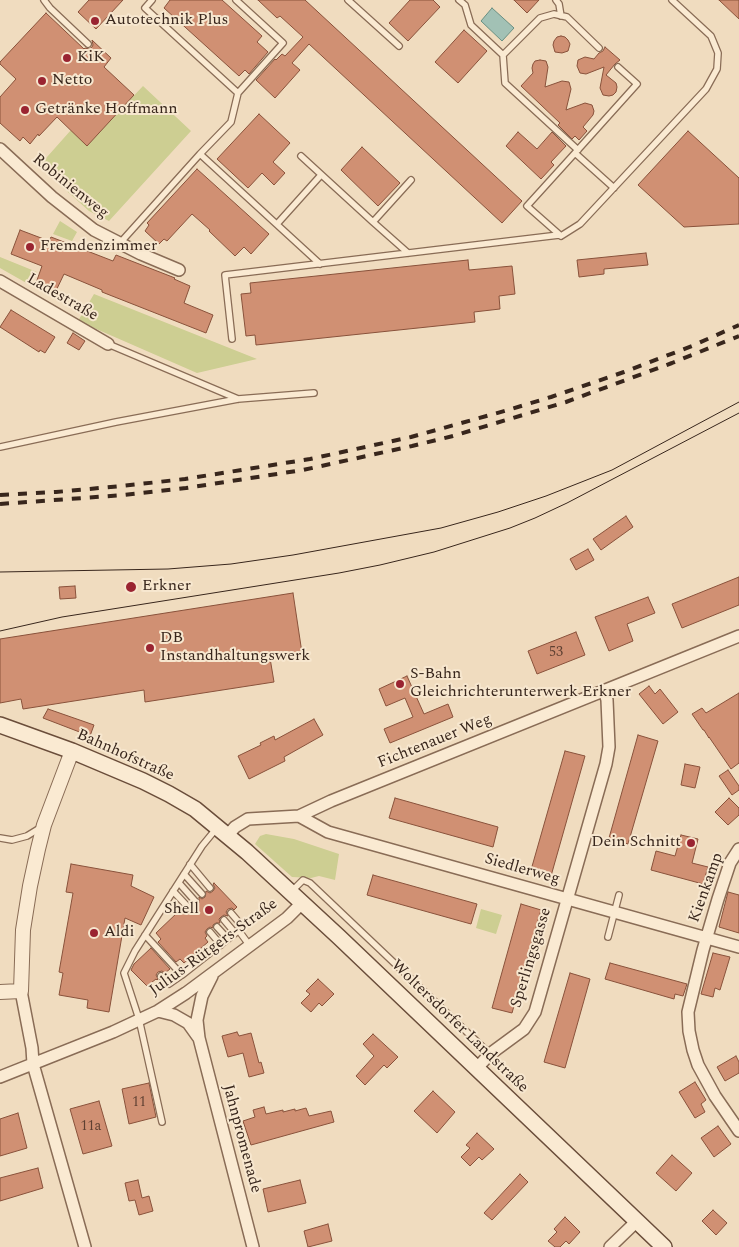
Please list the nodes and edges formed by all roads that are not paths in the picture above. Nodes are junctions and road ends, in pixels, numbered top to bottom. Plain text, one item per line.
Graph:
1 (44, 0) edge
2 (152, 0) edge
3 (236, 0) edge
4 (348, 0) edge
5 (459, 0) edge
6 (556, 0) edge
7 (672, 0) edge
8 (561, 16) junction
9 (88, 44) dead end
10 (400, 46) dead end
11 (599, 48) dead end
12 (503, 55) junction
13 (618, 67) dead end
14 (238, 93) junction
15 (0, 149) edge
16 (576, 151) junction
17 (200, 154) junction
18 (300, 156) dead end
19 (322, 175) junction
20 (411, 180) dead end
21 (614, 188) junction
22 (373, 222) junction
23 (277, 224) junction
24 (561, 236) junction
25 (120, 243) junction
26 (408, 253) junction
27 (320, 264) junction
28 (179, 270) dead end
29 (0, 281) edge
30 (232, 339) dead end
31 (108, 344) joint
32 (314, 393) dead end
33 (238, 399) junction
34 (0, 447) edge
35 (739, 636) edge
36 (604, 690) junction
37 (0, 725) edge
38 (72, 751) junction
39 (298, 816) junction
40 (44, 825) junction
41 (222, 831) junction
42 (0, 838) edge
43 (739, 849) edge
44 (190, 864) junction
45 (184, 874) junction
46 (179, 883) junction
47 (210, 888) dead end
48 (173, 891) junction
49 (291, 892) junction
50 (202, 894) dead end
51 (620, 895) dead end
52 (567, 899) junction
53 (195, 901) dead end
54 (302, 903) junction
55 (188, 907) dead end
56 (615, 912) junction
57 (231, 913) dead end
58 (224, 920) dead end
59 (217, 927) dead end
60 (210, 932) dead end
61 (237, 932) junction
62 (146, 935) junction
63 (608, 937) dead end
64 (707, 938) junction
65 (228, 939) junction
66 (221, 944) junction
67 (250, 946) junction
68 (739, 947) edge
69 (136, 950) junction
70 (142, 956) dead end
71 (213, 974) junction
72 (182, 975) junction
73 (161, 976) dead end
74 (21, 991) junction
75 (0, 992) edge
76 (158, 1011) junction
77 (139, 1019) junction
78 (198, 1038) junction
79 (490, 1054) junction
80 (33, 1064) junction
81 (477, 1068) junction
82 (0, 1077) edge
83 (162, 1122) dead end
84 (739, 1131) edge
85 (637, 1221) junction
86 (85, 1247) edge
87 (253, 1247) edge
88 (610, 1247) edge
89 (664, 1247) edge

1 - 9 lane
2 - 14 lane
3 - 14 lane
4 - 10 lane
5 - 12 lane
6 - 8 lane
7 - 21 lane
8 - 11 lane
8 - 12 lane
12 - 16 lane
13 - 16 lane
14 - 17 lane
15 - 25 street, Robinienweg
16 - 21 lane
16 - 24 lane
17 - 23 lane
17 - 25 lane
18 - 19 lane
19 - 22 lane
19 - 23 lane
20 - 22 lane
21 - 24 lane
22 - 26 lane
23 - 27 lane
24 - 26 lane
25 - 28 street, Robinienweg
26 - 27 lane
27 - 30 lane
29 - 31 street, Ladestraße
31 - 33 lane
32 - 33 lane
33 - 34 lane
35 - 36 street, Fichtenauer Weg
36 - 39 street, Fichtenauer Weg
36 - 52 street, Sperlingsgasse
37 - 38 main road, Bahnhofstraße
38 - 40 street
38 - 41 main road, Bahnhofstraße
39 - 41 street, Fichtenauer Weg
39 - 52 street, Siedlerweg
40 - 42 lane
40 - 74 street
41 - 44 lane
41 - 49 main road, Woltersdorfer Landstraße
43 - 64 street, Kienkamp
44 - 45 lane
44 - 47 lane
45 - 46 lane
45 - 50 lane
46 - 48 lane
46 - 53 lane
48 - 55 lane
48 - 62 lane
49 - 54 main road, Woltersdorfer Landstraße
49 - 79 lane
51 - 56 lane
52 - 56 street, Siedlerweg
52 - 79 street, Sperlingsgasse
54 - 67 street, Julius-Rütgers-Straße
54 - 81 main road, Woltersdorfer Landstraße
56 - 63 lane
56 - 64 street, Siedlerweg
57 - 61 lane
58 - 61 lane
59 - 65 lane
60 - 66 lane
61 - 65 lane
61 - 67 lane
62 - 69 lane
62 - 72 lane
64 - 68 street, Siedlerweg
64 - 84 street, Kienkamp
65 - 66 lane
66 - 72 lane
67 - 71 street, Julius-Rütgers-Straße
69 - 70 lane
69 - 77 lane
71 - 76 street, Julius-Rütgers-Straße
71 - 78 street, Jahnpromenade
72 - 73 lane
74 - 75 street
74 - 80 street
76 - 77 street, Julius-Rütgers-Straße
76 - 78 street, Jahnpromenade
77 - 80 street, Julius-Rütgers-Straße
77 - 83 lane
78 - 87 street, Jahnpromenade
79 - 81 street, Sperlingsgasse
80 - 82 street, Julius-Rütgers-Straße
80 - 86 street
81 - 85 main road, Woltersdorfer Landstraße
85 - 88 street
85 - 89 main road, Woltersdorfer Landstraße

